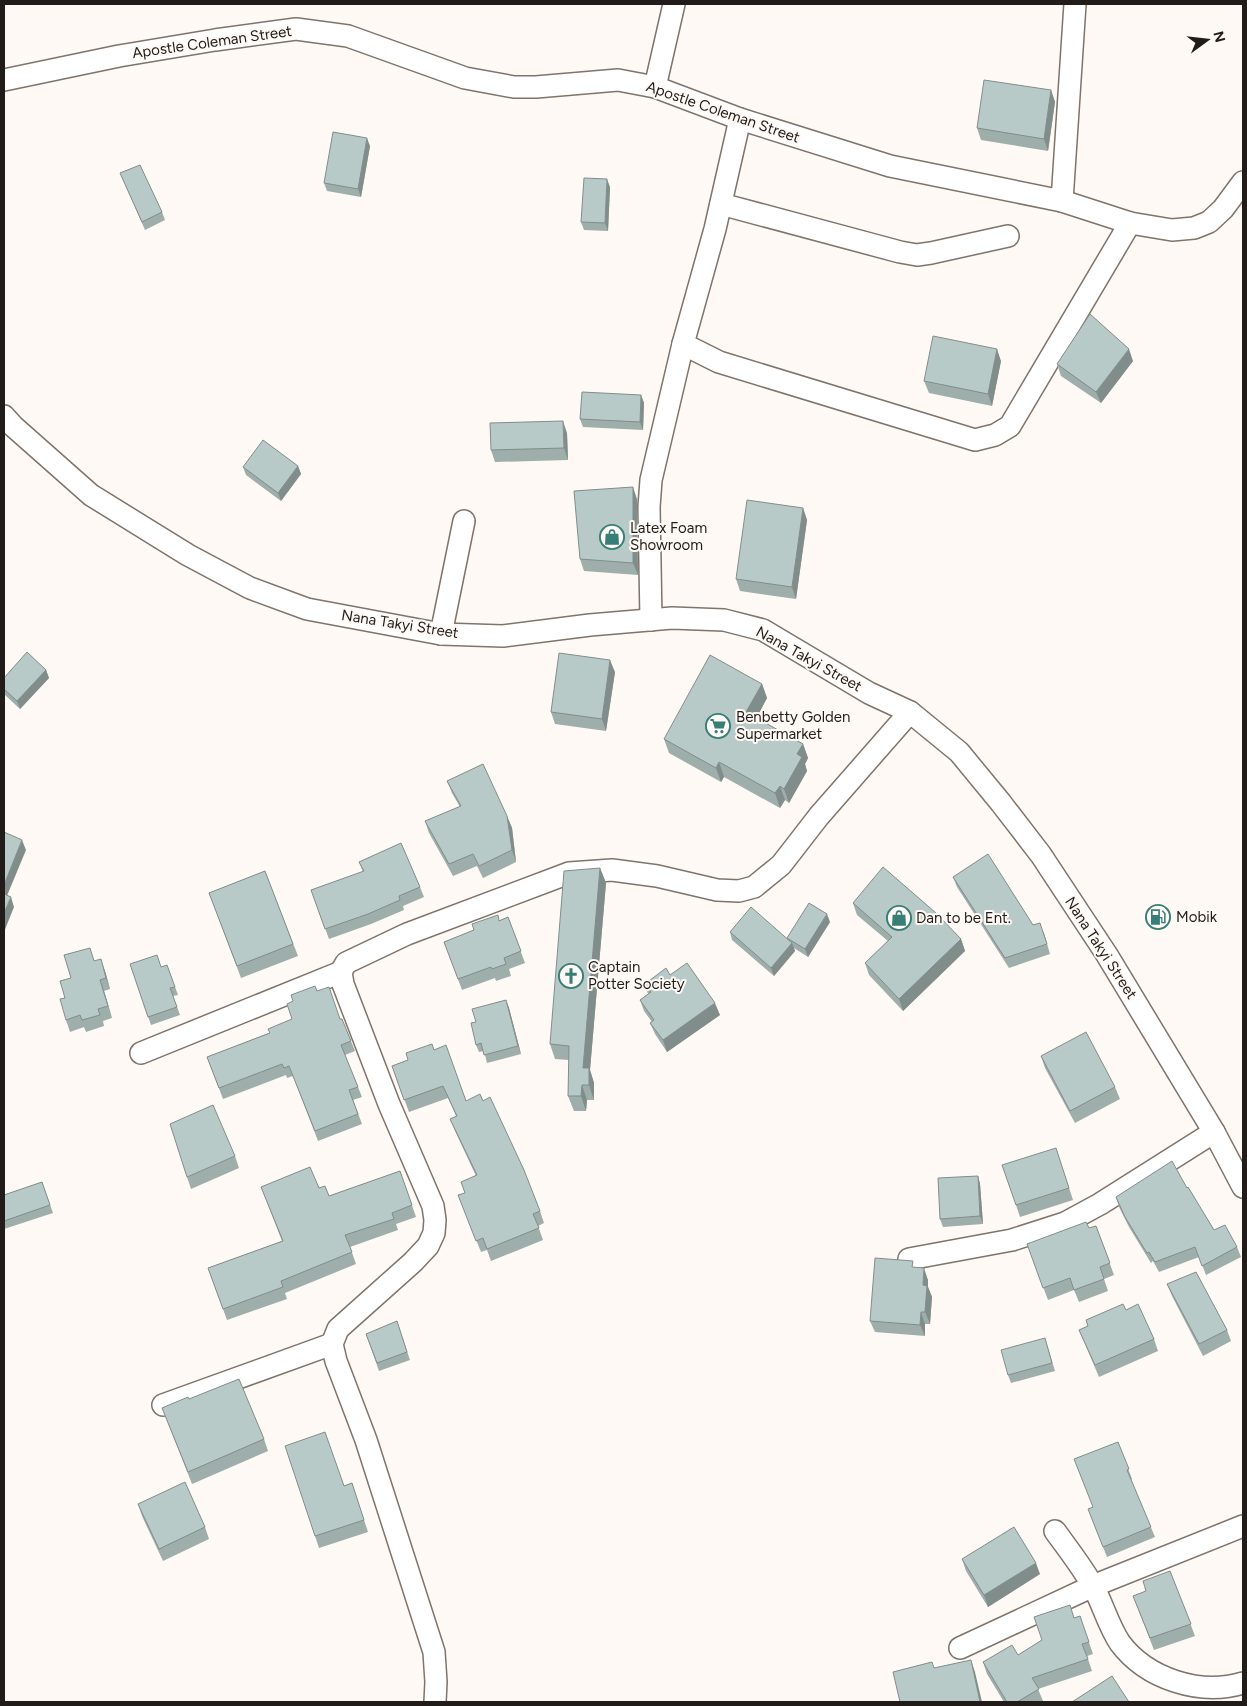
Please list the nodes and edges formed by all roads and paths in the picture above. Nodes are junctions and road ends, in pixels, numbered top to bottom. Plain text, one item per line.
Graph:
1 (674, 4) edge
2 (1075, 4) edge
3 (4, 80) edge
4 (656, 87) junction
5 (740, 119) junction
6 (1243, 182) edge
7 (1062, 201) junction
8 (721, 204) junction
9 (1130, 223) junction
10 (1008, 236) dead end
11 (683, 344) junction
12 (4, 416) edge
13 (464, 521) dead end
14 (651, 620) junction
15 (441, 634) junction
16 (910, 712) junction
17 (341, 972) junction
18 (142, 1053) dead end
19 (1214, 1132) junction
20 (1243, 1187) edge
21 (909, 1260) edge
22 (332, 1344) junction
23 (163, 1405) edge
24 (1243, 1526) edge
25 (1055, 1531) dead end
26 (1093, 1586) junction
27 (960, 1648) dead end
28 (1243, 1682) edge
29 (1202, 1695) edge
30 (435, 1702) edge

1 - 4 street
2 - 7 street
3 - 4 street, Apostle Coleman Street
4 - 5 street, Apostle Coleman Street
5 - 7 street, Apostle Coleman Street
5 - 8 street
6 - 9 street, Apostle Coleman Street
7 - 9 street, Apostle Coleman Street
8 - 10 street
8 - 11 street
9 - 11 street
11 - 14 street
12 - 15 street, Nana Takyi Street
13 - 15 street
14 - 15 street, Nana Takyi Street
14 - 16 street, Nana Takyi Street
16 - 17 street
16 - 19 street, Nana Takyi Street
17 - 18 street
17 - 22 street
19 - 20 street, Nana Takyi Street
19 - 21 street
22 - 23 street
22 - 30 street
24 - 26 street
25 - 26 street
26 - 27 street
26 - 29 street
28 - 29 street

